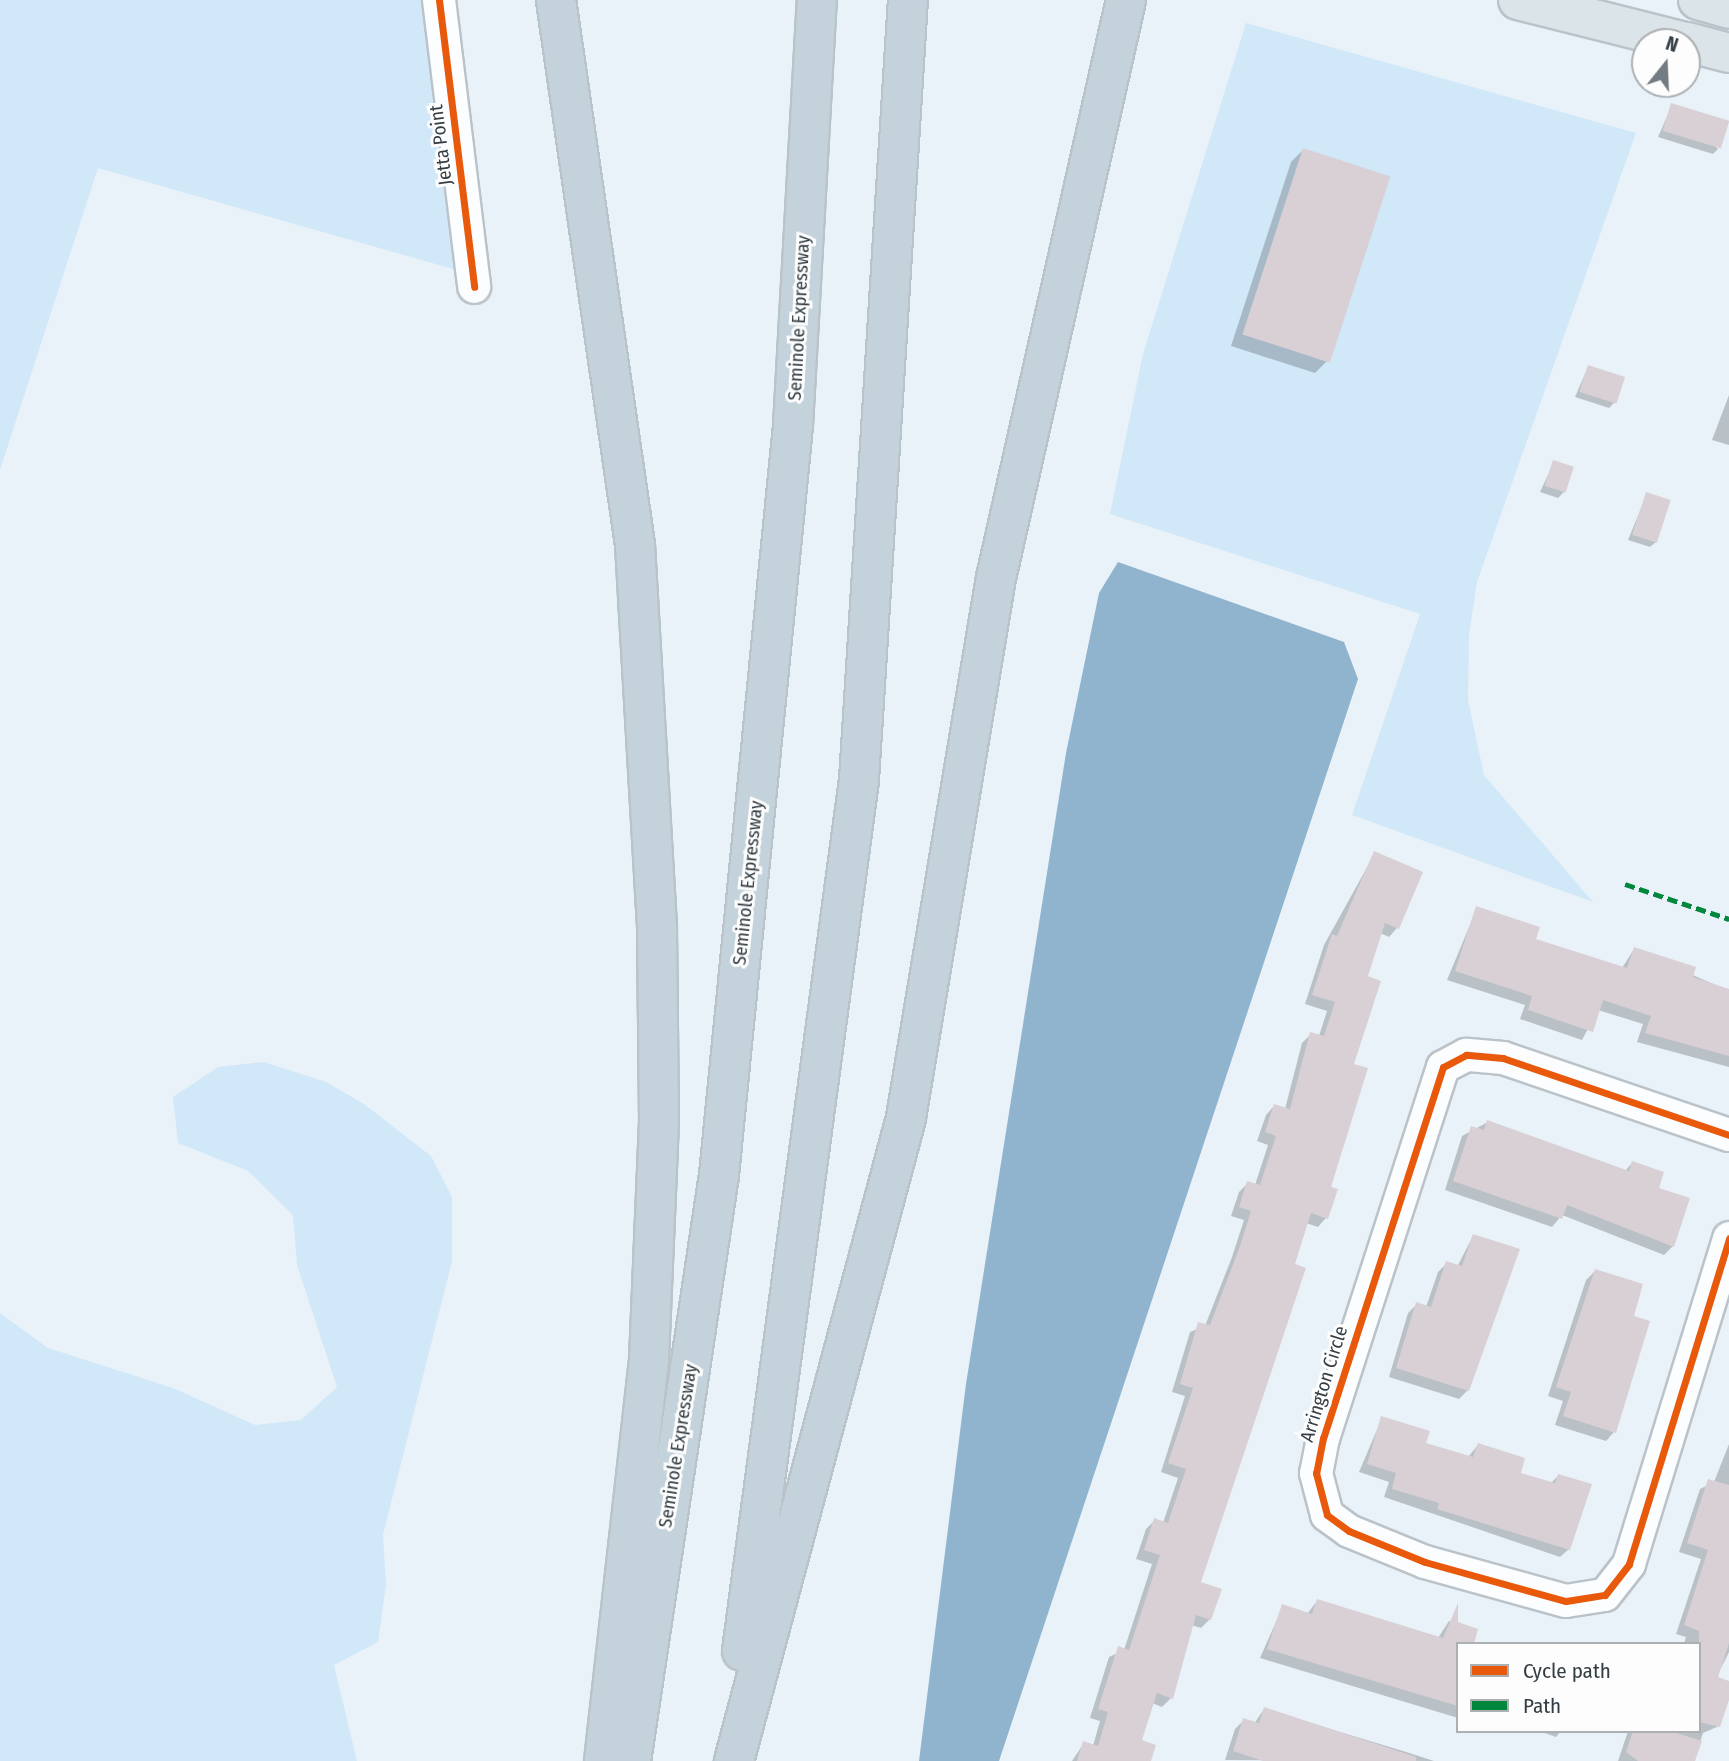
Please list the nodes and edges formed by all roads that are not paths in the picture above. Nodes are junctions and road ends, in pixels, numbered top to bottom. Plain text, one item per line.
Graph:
1 (439, 0) edge
2 (556, 0) edge
3 (580, 0) edge
4 (817, 0) edge
5 (908, 0) edge
6 (1126, 0) edge
7 (1518, 0) edge
8 (1698, 0) edge
9 (1729, 9) edge
10 (1631, 28) edge
11 (1701, 46) edge
12 (1729, 53) edge
13 (589, 208) junction
14 (474, 287) dead end
15 (1729, 1135) edge
16 (1729, 1238) edge
17 (604, 1761) edge
18 (631, 1761) edge
19 (727, 1761) edge
20 (734, 1761) edge

1 - 14 street, Jetta Point
2 - 13 highway
3 - 13 highway
4 - 18 highway, Seminole Expressway
5 - 19 highway
6 - 20 highway
7 - 10 main road
8 - 9 main road
11 - 12 main road
13 - 17 highway
15 - 16 street, Arrington Circle

